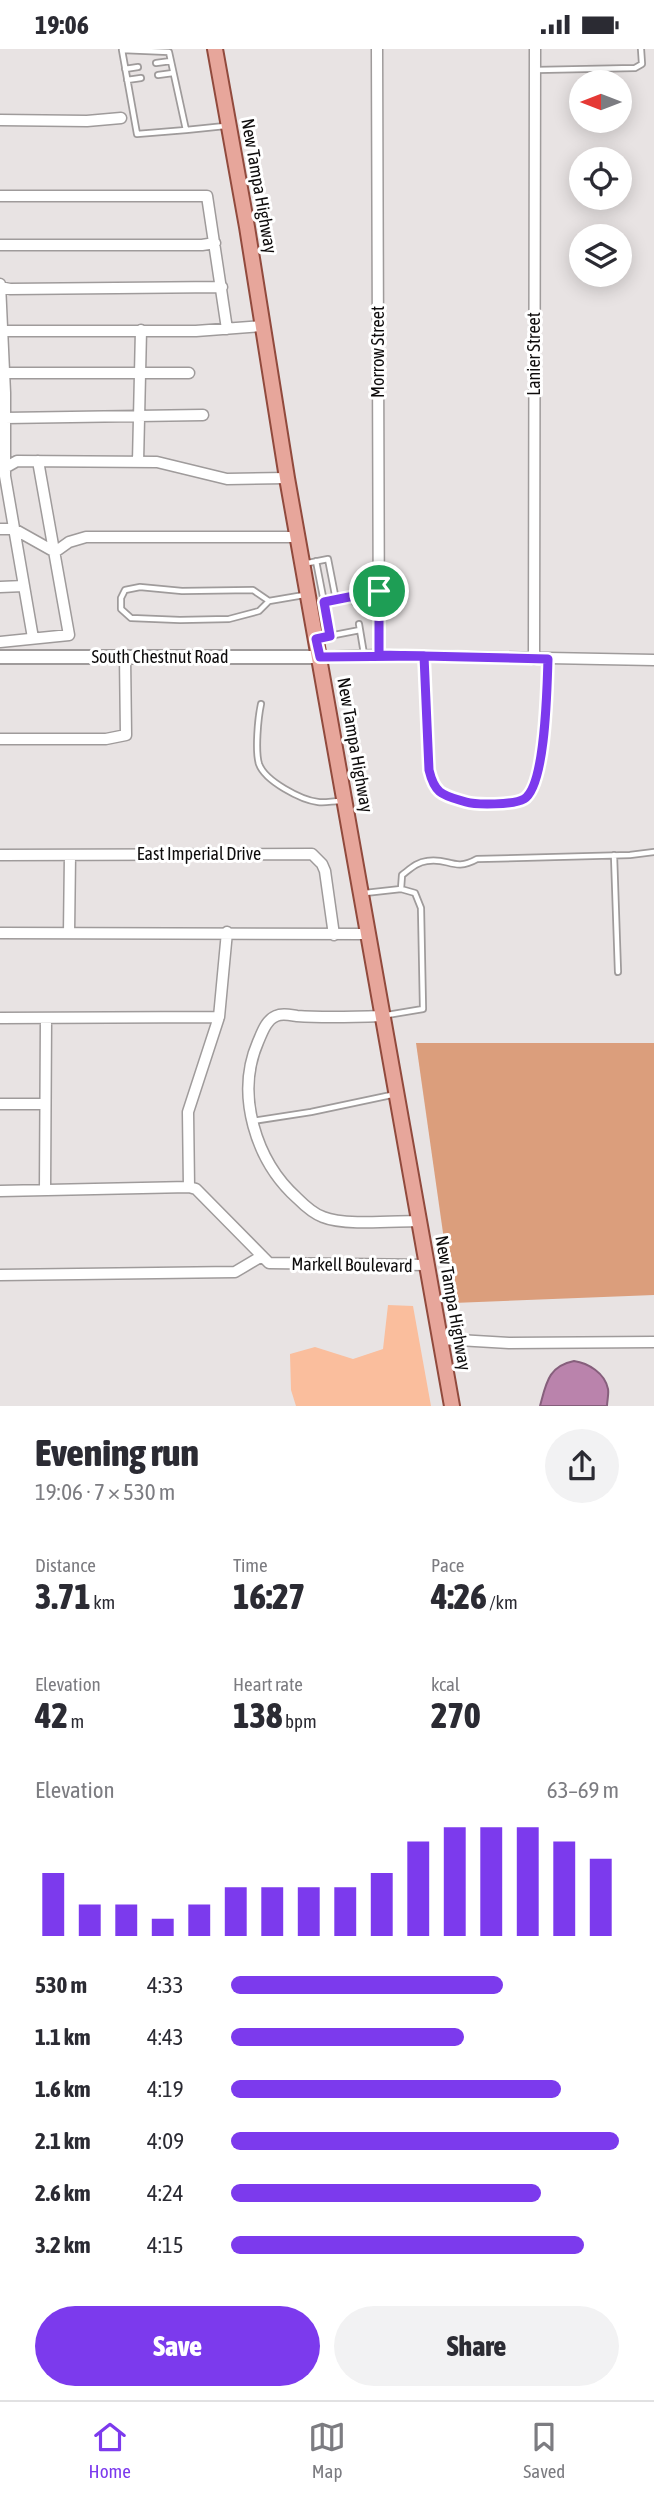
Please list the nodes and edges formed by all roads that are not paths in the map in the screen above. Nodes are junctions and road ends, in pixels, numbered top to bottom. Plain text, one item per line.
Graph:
1 (215, 49) edge
2 (377, 49) edge
3 (535, 49) edge
4 (641, 49) edge
5 (122, 50) edge
6 (171, 61) junction
7 (156, 63) dead end
8 (138, 67) dead end
9 (125, 69) junction
10 (535, 70) junction
11 (173, 73) junction
12 (159, 75) dead end
13 (141, 78) dead end
14 (127, 80) junction
15 (121, 118) dead end
16 (0, 120) edge
17 (229, 125) junction
18 (186, 130) junction
19 (0, 196) edge
20 (215, 243) junction
21 (0, 245) edge
22 (0, 286) edge
23 (222, 287) junction
24 (262, 325) junction
25 (227, 329) junction
26 (141, 330) junction
27 (1, 331) edge
28 (4, 373) junction
29 (140, 373) junction
30 (189, 373) dead end
31 (2, 403) edge
32 (203, 415) dead end
33 (138, 417) junction
34 (5, 418) junction
35 (38, 461) junction
36 (138, 462) junction
37 (3, 469) edge
38 (287, 478) junction
39 (0, 529) edge
40 (14, 529) junction
41 (298, 537) junction
42 (55, 552) junction
43 (309, 563) junction
44 (24, 586) junction
45 (0, 587) edge
46 (379, 591) junction
47 (308, 595) junction
48 (336, 600) junction
49 (269, 601) junction
50 (324, 602) junction
51 (323, 637) junction
52 (33, 638) junction
53 (0, 642) edge
54 (364, 655) junction
55 (379, 655) junction
56 (125, 656) junction
57 (424, 656) junction
58 (0, 657) edge
59 (320, 657) junction
60 (534, 659) junction
61 (548, 659) junction
62 (654, 660) edge
63 (261, 704) dead end
64 (0, 739) edge
65 (345, 800) junction
66 (654, 852) edge
67 (0, 855) edge
68 (70, 855) junction
69 (614, 855) junction
70 (401, 889) junction
71 (360, 894) junction
72 (227, 932) junction
73 (0, 933) edge
74 (69, 933) junction
75 (367, 934) junction
76 (334, 935) junction
77 (618, 972) dead end
78 (382, 1016) junction
79 (219, 1017) junction
80 (0, 1018) edge
81 (46, 1018) junction
82 (396, 1094) junction
83 (0, 1104) edge
84 (45, 1104) junction
85 (253, 1121) junction
86 (190, 1187) junction
87 (45, 1190) junction
88 (0, 1191) edge
89 (419, 1221) junction
90 (262, 1256) junction
91 (428, 1265) junction
92 (0, 1275) edge
93 (440, 1339) junction
94 (654, 1342) edge
95 (452, 1406) edge

1 - 17 main road, New Tampa Highway
2 - 46 street, Morrow Street
3 - 10 street, Lanier Street
4 - 10 lane
5 - 6 lane
5 - 9 lane
6 - 7 lane
6 - 11 lane
8 - 9 lane
9 - 14 lane
10 - 60 street, Lanier Street
11 - 12 lane
11 - 18 lane
13 - 14 lane
14 - 18 lane
15 - 16 street
17 - 18 lane
17 - 24 main road, New Tampa Highway
19 - 20 street
20 - 21 street
20 - 23 street
22 - 23 street
22 - 27 street
23 - 25 street
24 - 25 street
24 - 38 main road, New Tampa Highway
25 - 26 street
26 - 27 street
26 - 29 street
27 - 28 street
28 - 29 street
28 - 31 street
29 - 30 street
29 - 33 street
31 - 34 street
32 - 33 street
33 - 34 street
33 - 36 street
34 - 37 street
35 - 36 street
35 - 37 street
35 - 42 street
36 - 38 street
37 - 40 street
38 - 41 main road, New Tampa Highway
39 - 40 street
40 - 42 street
40 - 44 street
41 - 42 street
41 - 43 main road, New Tampa Highway
42 - 52 street
43 - 47 main road, New Tampa Highway
43 - 48 lane
43 - 50 lane
44 - 45 street
44 - 52 street
46 - 48 lane
46 - 55 street, Morrow Street
47 - 49 lane
47 - 51 main road, New Tampa Highway
48 - 50 lane
49 - 49 lane
50 - 51 lane
51 - 54 lane
51 - 59 main road, New Tampa Highway
52 - 53 street
54 - 55 street
54 - 59 street
55 - 57 street
56 - 58 street, South Chestnut Road
56 - 59 street, South Chestnut Road
56 - 64 street
57 - 60 street
57 - 61 lane
59 - 65 main road, New Tampa Highway
60 - 61 street
61 - 62 street
63 - 65 lane
65 - 71 main road, New Tampa Highway
66 - 69 lane
67 - 68 street, East Imperial Drive
68 - 74 street
68 - 76 street, East Imperial Drive
69 - 70 lane
69 - 77 lane
70 - 71 lane
70 - 78 lane
71 - 75 main road, New Tampa Highway
72 - 74 street
72 - 76 street
72 - 79 street
73 - 74 street
75 - 76 street
75 - 78 main road, New Tampa Highway
78 - 82 main road, New Tampa Highway
78 - 85 street
79 - 81 street
79 - 86 street
80 - 81 street
81 - 84 street
82 - 85 lane
82 - 89 main road, New Tampa Highway
83 - 84 street
84 - 87 street
85 - 89 street
86 - 87 street
86 - 90 street
87 - 88 street
89 - 91 main road, New Tampa Highway
90 - 91 street, Markell Boulevard
90 - 92 street
91 - 93 main road, New Tampa Highway
93 - 94 street
93 - 95 main road, New Tampa Highway

